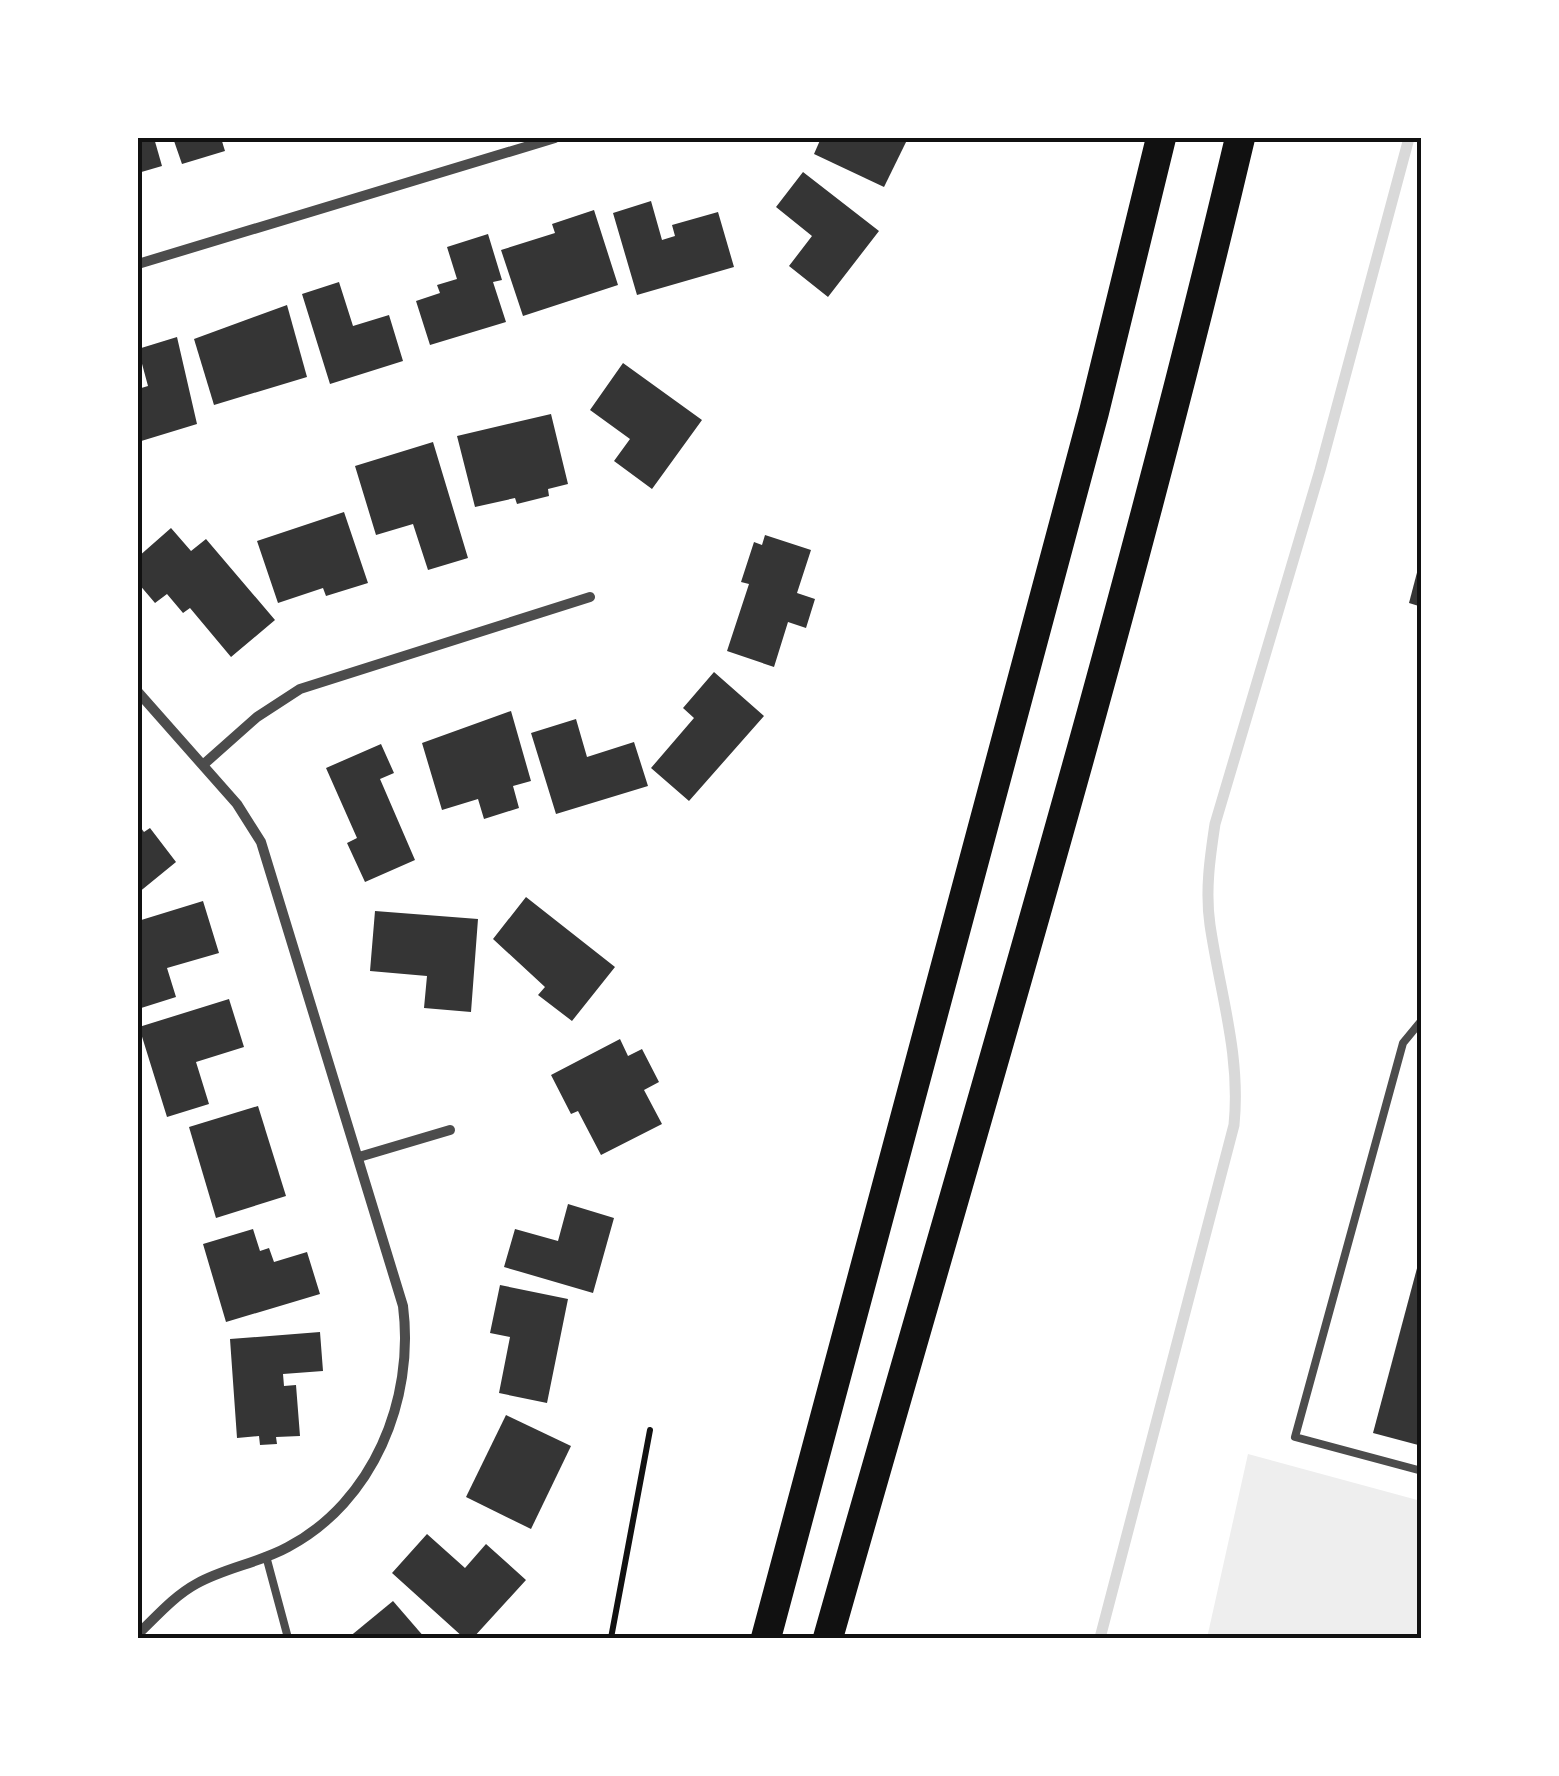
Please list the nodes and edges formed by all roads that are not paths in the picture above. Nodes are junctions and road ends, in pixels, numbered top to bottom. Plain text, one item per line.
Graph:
1 (555, 138) edge
2 (1161, 138) edge
3 (1240, 138) edge
4 (138, 264) edge
5 (590, 597) dead end
6 (138, 692) edge
7 (204, 764) junction
8 (1422, 1020) edge
9 (450, 1130) dead end
10 (359, 1158) junction
11 (1422, 1471) edge
12 (266, 1556) junction
13 (138, 1634) edge
14 (288, 1638) edge
15 (766, 1638) edge
16 (828, 1638) edge

1 - 4 street
2 - 15 highway
3 - 16 highway
5 - 7 street
6 - 7 street
7 - 10 street
8 - 11 lane
9 - 10 street
10 - 12 street
12 - 13 street
12 - 14 lane

